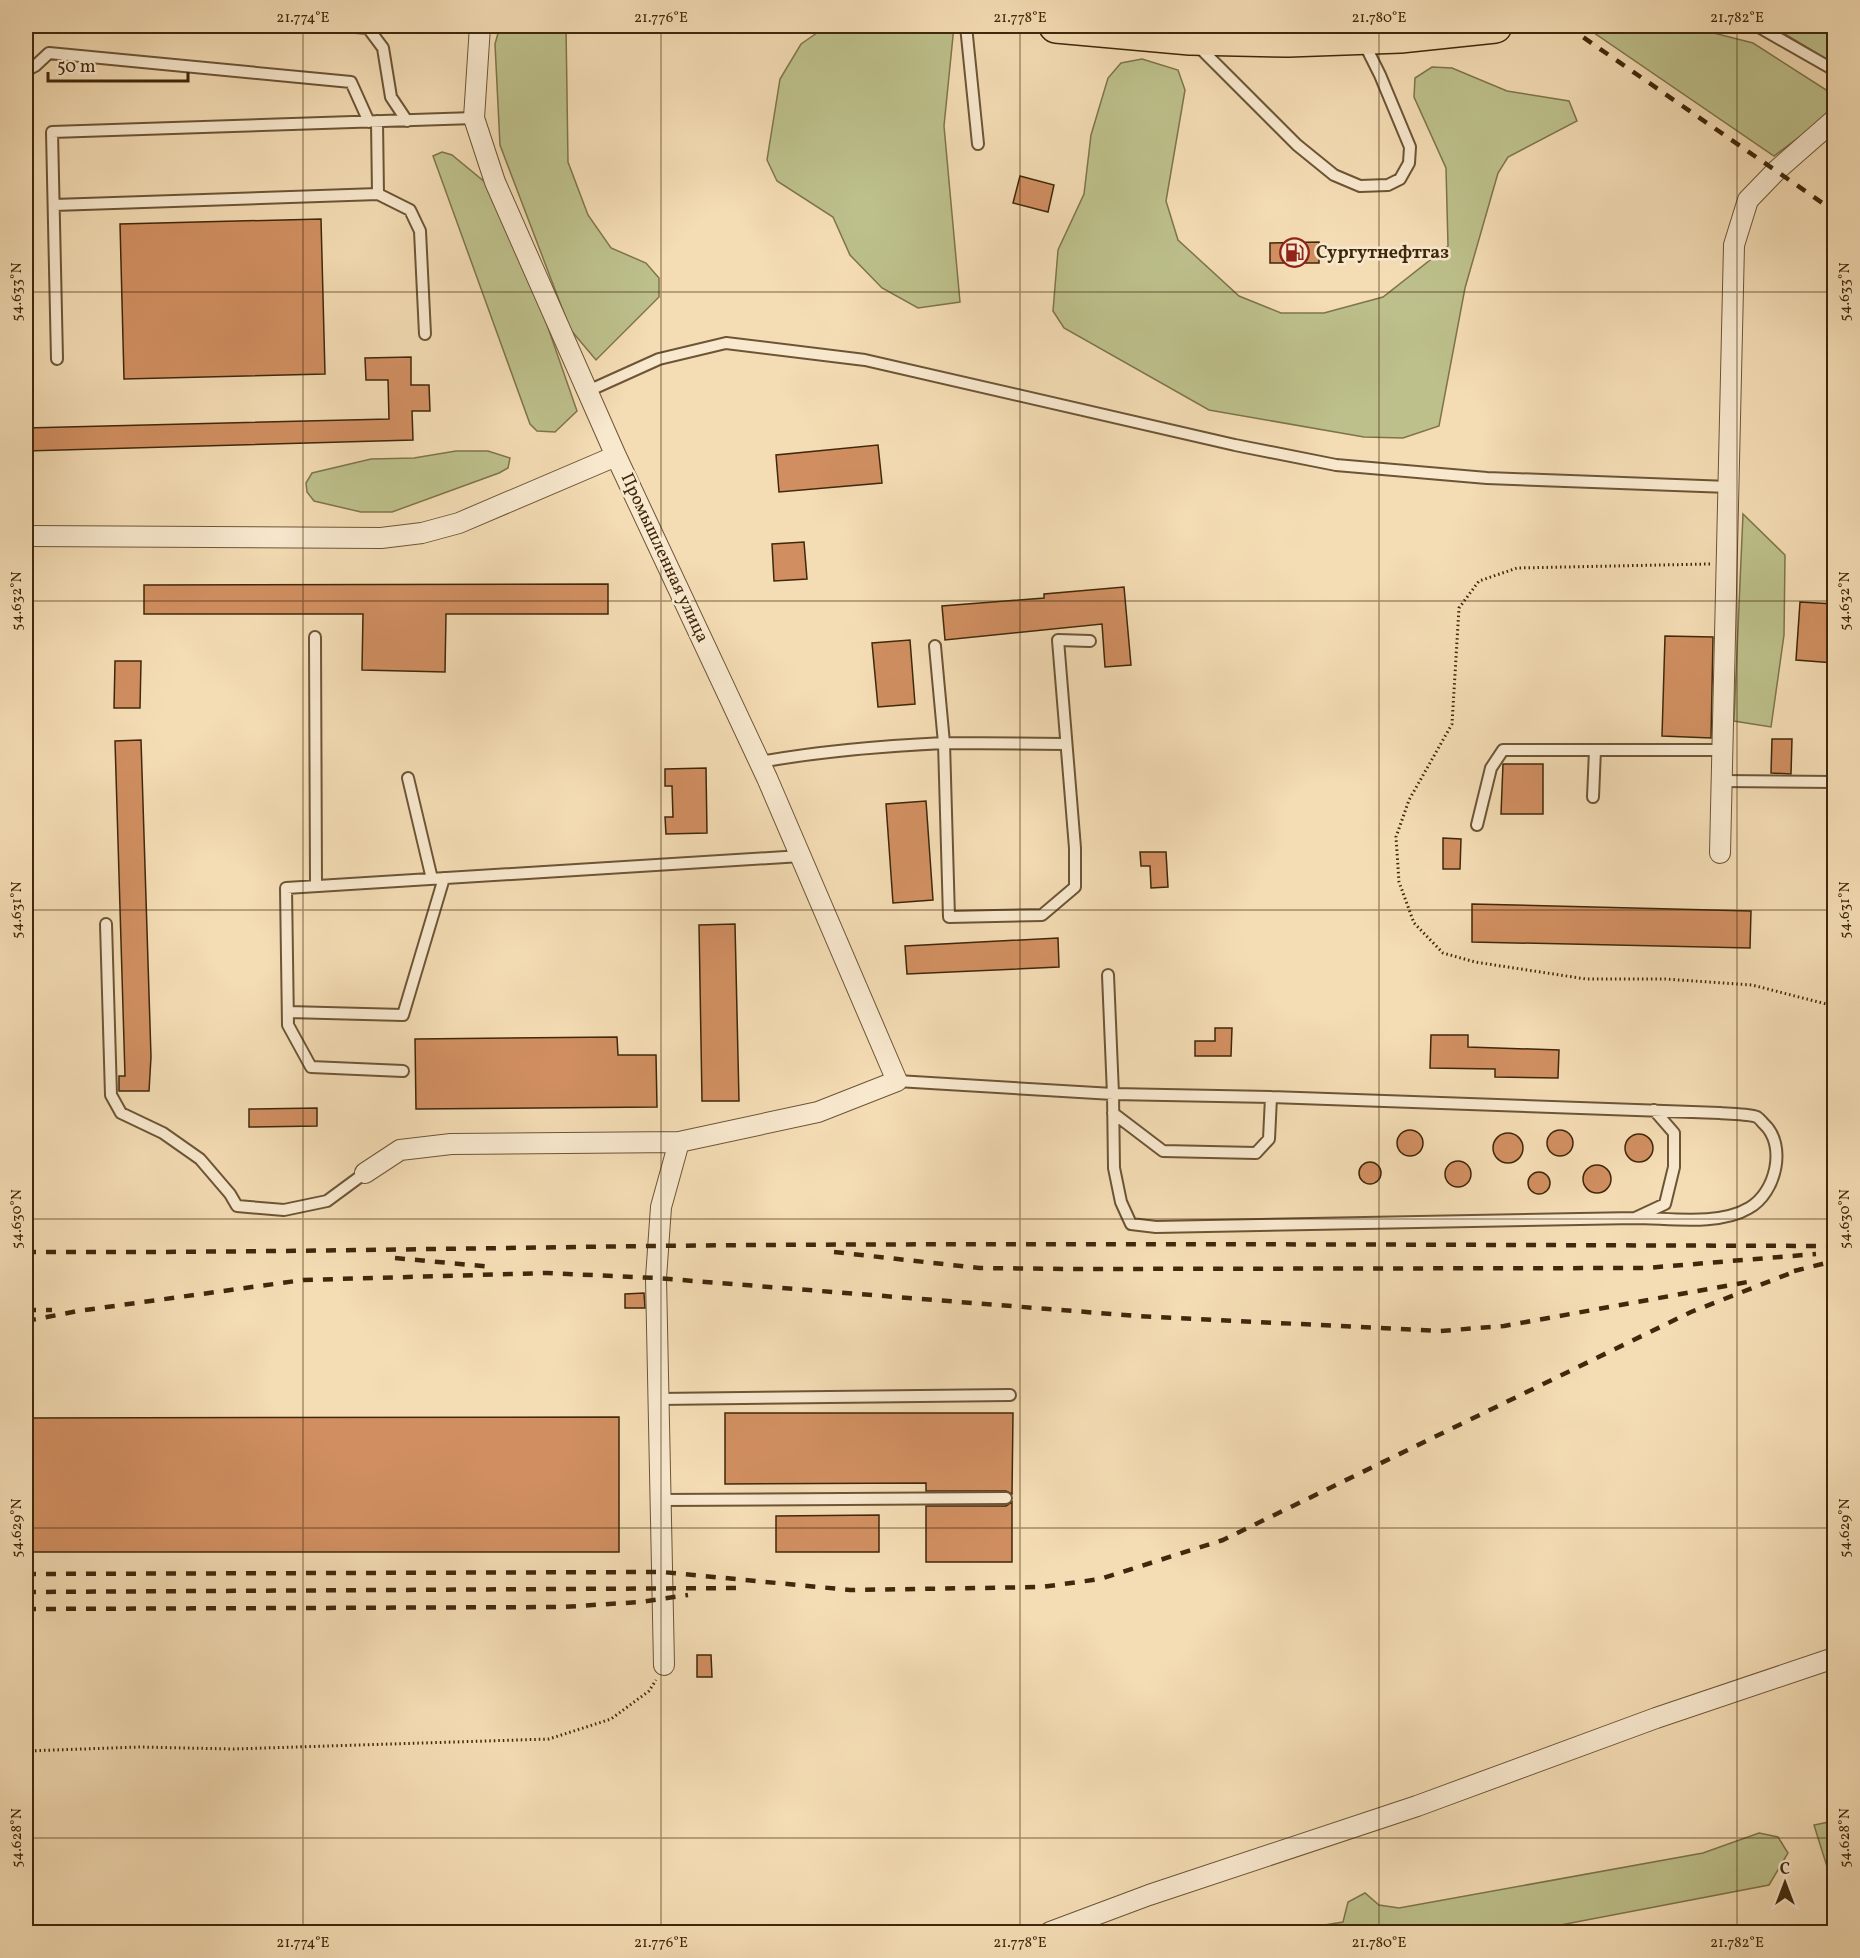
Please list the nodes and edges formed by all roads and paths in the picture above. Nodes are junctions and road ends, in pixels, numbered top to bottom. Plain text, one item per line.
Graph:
1 (342, 26) edge
2 (480, 26) edge
3 (966, 26) edge
4 (1056, 26) edge
5 (1495, 26) edge
6 (1757, 26) edge
7 (1361, 37) junction
8 (1190, 38) junction
9 (1834, 70) edge
10 (26, 71) edge
11 (474, 118) junction
12 (1834, 120) edge
13 (407, 121) junction
14 (373, 122) junction
15 (978, 144) dead end
16 (378, 194) junction
17 (54, 205) junction
18 (425, 334) dead end
19 (57, 358) dead end
20 (588, 391) junction
21 (616, 456) junction
22 (1729, 487) junction
23 (26, 536) edge
24 (1727, 563) junction
25 (315, 637) dead end
26 (1090, 641) dead end
27 (935, 646) dead end
28 (944, 743) junction
29 (1066, 744) junction
30 (1595, 750) junction
31 (1722, 750) junction
32 (760, 762) junction
33 (408, 778) dead end
34 (1722, 781) junction
35 (1834, 782) edge
36 (1593, 796) dead end
37 (1477, 825) dead end
38 (1720, 853) dead end
39 (801, 856) junction
40 (444, 878) junction
41 (432, 879) junction
42 (316, 886) junction
43 (106, 924) dead end
44 (1108, 975) dead end
45 (1834, 1006) edge
46 (288, 1012) junction
47 (403, 1071) dead end
48 (897, 1081) junction
49 (1113, 1094) junction
50 (1272, 1097) junction
51 (1654, 1110) junction
52 (1113, 1113) junction
53 (679, 1142) junction
54 (365, 1173) joint
55 (1635, 1218) junction
56 (1010, 1395) dead end
57 (658, 1399) junction
58 (1006, 1498) dead end
59 (661, 1500) junction
60 (1834, 1658) edge
61 (664, 1665) joint
62 (26, 1751) edge
63 (1050, 1932) edge

1 - 13 lane
2 - 11 street, Промышленная улица
3 - 15 lane
4 - 8 highway
5 - 7 highway
6 - 9 lane
7 - 8 highway
7 - 8 lane
10 - 14 lane
11 - 13 lane
11 - 20 street, Промышленная улица
12 - 22 street
13 - 14 lane
14 - 16 lane
14 - 17 lane
16 - 17 lane
16 - 18 lane
17 - 19 lane
20 - 21 street, Промышленная улица
20 - 22 lane
21 - 23 street
21 - 32 street, Промышленная улица
22 - 24 street
24 - 31 street
24 - 45 path
25 - 42 lane
26 - 29 lane
27 - 28 lane
28 - 29 lane
28 - 29 lane
28 - 32 lane
30 - 31 lane
30 - 36 lane
30 - 37 lane
31 - 34 street
32 - 39 street, Промышленная улица
33 - 41 lane
34 - 35 lane
34 - 38 street
39 - 40 lane
39 - 48 street, Промышленная улица
40 - 41 lane
40 - 46 lane
41 - 42 lane
42 - 46 lane
43 - 54 lane
44 - 49 lane
46 - 47 lane
48 - 49 lane
48 - 53 street
49 - 50 lane
49 - 52 lane
50 - 51 lane
50 - 52 lane
51 - 55 lane
51 - 55 lane
52 - 55 lane
53 - 54 street
53 - 57 street
56 - 57 lane
57 - 59 street
58 - 59 lane
59 - 61 street
60 - 63 street
61 - 62 path

